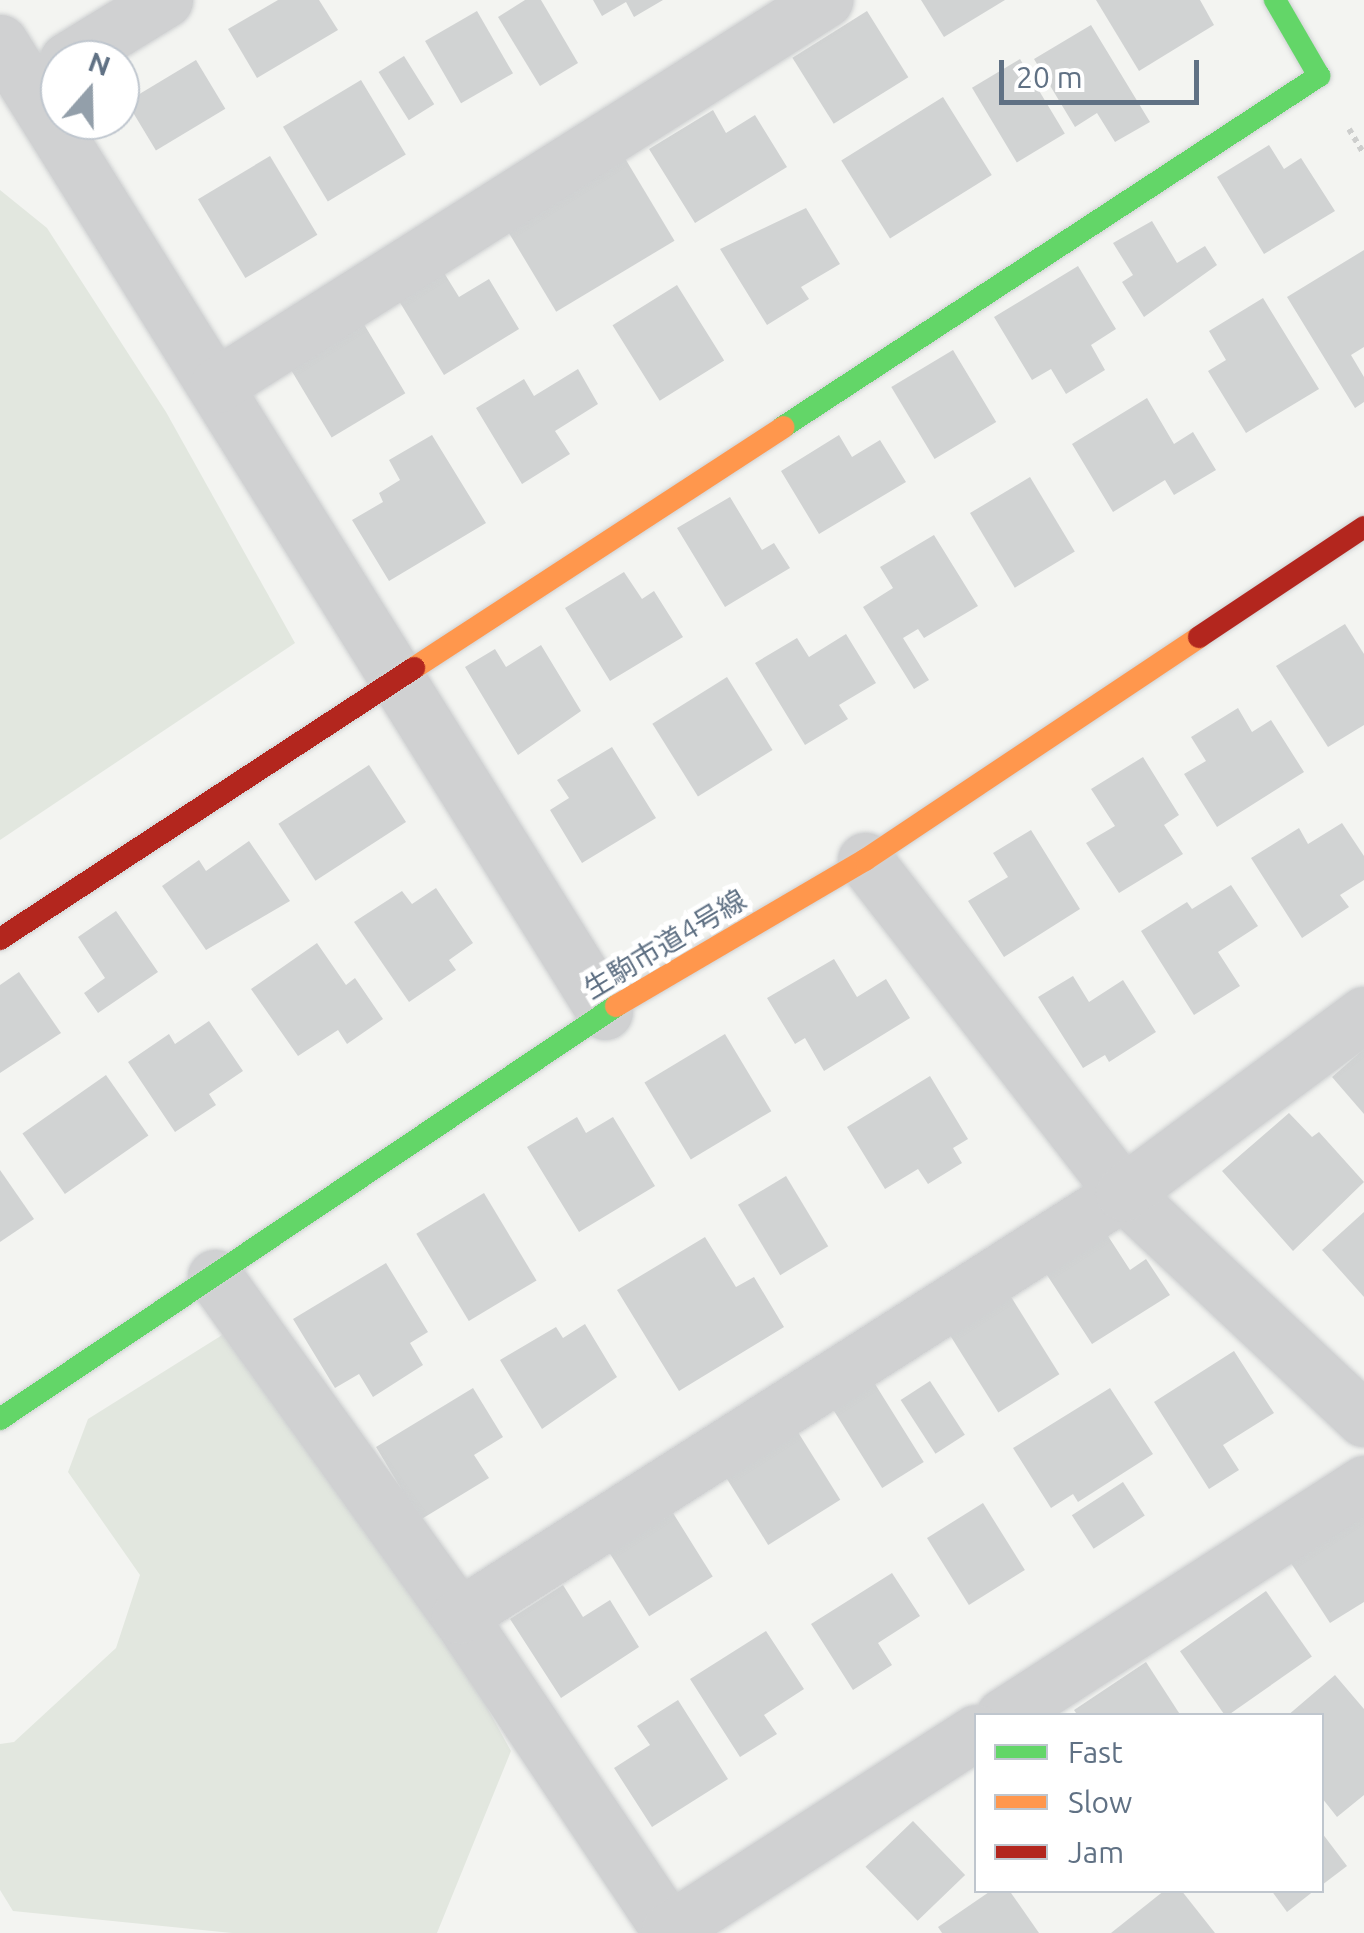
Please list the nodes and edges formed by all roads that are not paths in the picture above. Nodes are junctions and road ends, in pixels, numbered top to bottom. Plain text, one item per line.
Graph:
1 (164, 0) edge
2 (825, 0) edge
3 (1275, 0) edge
4 (31, 65) edge
5 (217, 385) junction
6 (1364, 526) edge
7 (399, 680) junction
8 (866, 860) junction
9 (0, 940) edge
10 (605, 1012) junction
11 (1364, 1014) edge
12 (1123, 1192) junction
13 (216, 1277) junction
14 (0, 1419) edge
15 (1364, 1419) edge
16 (1364, 1484) edge
17 (459, 1616) junction
18 (1008, 1713) edge
19 (974, 1733) edge
20 (678, 1931) edge

1 - 4 street
2 - 5 street
3 - 7 street
4 - 5 street
5 - 7 street
6 - 8 street, 生駒市道4号線
7 - 9 street
7 - 10 street
8 - 10 street, 生駒市道4号線
8 - 12 street
10 - 13 street, 生駒市道4号線
11 - 12 street
12 - 15 street
12 - 17 street
13 - 14 street, 生駒市道4号線
13 - 17 street
16 - 18 street
17 - 20 street
19 - 20 street

